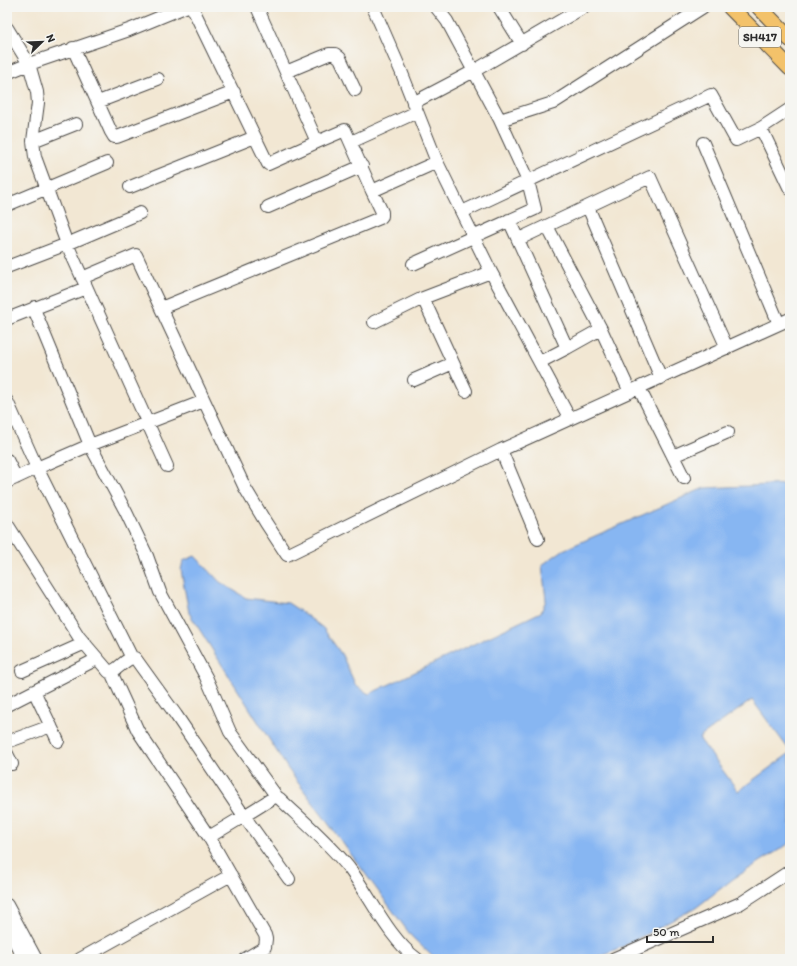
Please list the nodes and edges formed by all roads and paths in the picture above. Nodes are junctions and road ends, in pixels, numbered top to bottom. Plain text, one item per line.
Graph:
1 (185, 7) edge
2 (192, 7) edge
3 (257, 7) edge
4 (373, 7) edge
5 (436, 7) edge
6 (499, 7) edge
7 (584, 7) edge
8 (703, 7) edge
9 (759, 7) edge
10 (739, 10) edge
11 (566, 12) edge
12 (7, 28) edge
13 (790, 39) edge
14 (522, 44) junction
15 (73, 48) junction
16 (29, 64) junction
17 (790, 68) edge
18 (474, 71) junction
19 (286, 72) junction
20 (7, 73) edge
21 (158, 79) dead end
22 (355, 90) dead end
23 (234, 92) junction
24 (98, 102) junction
25 (415, 107) junction
26 (790, 109) edge
27 (500, 120) junction
28 (76, 124) dead end
29 (761, 128) junction
30 (255, 136) junction
31 (33, 142) junction
32 (317, 142) junction
33 (351, 142) junction
34 (703, 143) dead end
35 (437, 162) junction
36 (107, 163) dead end
37 (362, 166) junction
38 (528, 181) junction
39 (130, 187) dead end
40 (46, 188) junction
41 (790, 189) edge
42 (372, 191) junction
43 (7, 205) edge
44 (588, 206) junction
45 (268, 207) dead end
46 (462, 212) junction
47 (140, 213) dead end
48 (510, 220) junction
49 (547, 226) junction
50 (474, 236) junction
51 (519, 239) junction
52 (67, 244) junction
53 (413, 264) dead end
54 (7, 267) edge
55 (491, 272) junction
56 (84, 283) junction
57 (423, 298) junction
58 (35, 308) junction
59 (161, 308) junction
60 (7, 319) edge
61 (374, 322) dead end
62 (785, 322) edge
63 (601, 329) junction
64 (567, 348) junction
65 (727, 348) junction
66 (454, 362) junction
67 (540, 362) junction
68 (661, 378) junction
69 (414, 380) dead end
70 (635, 390) junction
71 (466, 391) dead end
72 (7, 401) edge
73 (204, 401) junction
74 (570, 419) junction
75 (147, 423) junction
76 (728, 432) dead end
77 (90, 445) junction
78 (501, 450) junction
79 (673, 456) junction
80 (7, 460) edge
81 (167, 466) dead end
82 (37, 468) junction
83 (684, 478) dead end
84 (12, 480) edge
85 (7, 524) edge
86 (538, 539) dead end
87 (84, 643) junction
88 (132, 658) junction
89 (97, 659) junction
90 (22, 670) dead end
91 (111, 672) junction
92 (34, 691) junction
93 (7, 705) edge
94 (51, 726) junction
95 (58, 741) dead end
96 (7, 742) edge
97 (277, 797) junction
98 (244, 816) junction
99 (209, 837) junction
100 (790, 871) edge
101 (230, 875) junction
102 (289, 879) dead end
103 (7, 905) edge
104 (7, 927) edge
105 (24, 959) edge
106 (36, 959) edge
107 (80, 959) edge
108 (245, 959) edge
109 (417, 959) edge
110 (613, 959) edge

1 - 15 street
2 - 23 street
3 - 19 street
4 - 25 street
5 - 18 street
6 - 14 street
7 - 11 street
8 - 27 street
9 - 13 main road, SH417
10 - 17 main road, SH417
11 - 14 street
12 - 16 street
14 - 18 street
15 - 16 street
15 - 24 street
16 - 20 street
16 - 31 street
18 - 25 street
18 - 27 street
19 - 22 street
19 - 32 street
21 - 24 street
23 - 24 street
23 - 30 street
25 - 33 street
25 - 35 street
26 - 29 street
27 - 38 street
28 - 31 street
29 - 38 street
29 - 41 street
30 - 32 street
30 - 39 street
31 - 40 street
32 - 33 street
33 - 37 street
34 - 62 street
35 - 42 street
35 - 46 street
36 - 40 street
37 - 42 street
37 - 45 street
38 - 46 street
38 - 48 street
40 - 43 street
40 - 52 street
42 - 59 street
44 - 49 street
44 - 65 street
44 - 68 street
46 - 50 street
47 - 52 street
48 - 50 street
48 - 51 street
49 - 51 street
49 - 63 street
50 - 53 street
50 - 55 street
51 - 64 street
52 - 54 street
52 - 56 street
55 - 57 street
55 - 67 street
56 - 58 street
56 - 59 street
56 - 75 street
57 - 61 street
57 - 66 street
58 - 60 street
58 - 77 street
59 - 73 street
62 - 65 street
63 - 64 street
63 - 70 street
64 - 67 street
65 - 68 street
66 - 69 street
66 - 71 street
67 - 74 street
68 - 70 street
70 - 74 street
70 - 79 street
72 - 82 street
73 - 75 street
73 - 78 street
74 - 78 street
75 - 77 street
75 - 81 street
76 - 79 street
77 - 82 street
77 - 97 street
78 - 86 street
79 - 83 street
80 - 84 street
82 - 84 street
82 - 88 street
85 - 87 street
87 - 89 street
87 - 90 street
88 - 91 street
88 - 98 street
89 - 91 street
89 - 92 street
91 - 99 street
92 - 93 street
92 - 94 street
94 - 95 street
94 - 96 street
97 - 98 street
97 - 109 street
98 - 99 street
98 - 102 street
99 - 101 street
100 - 110 street
101 - 107 street
101 - 108 street
103 - 106 street
104 - 105 street

